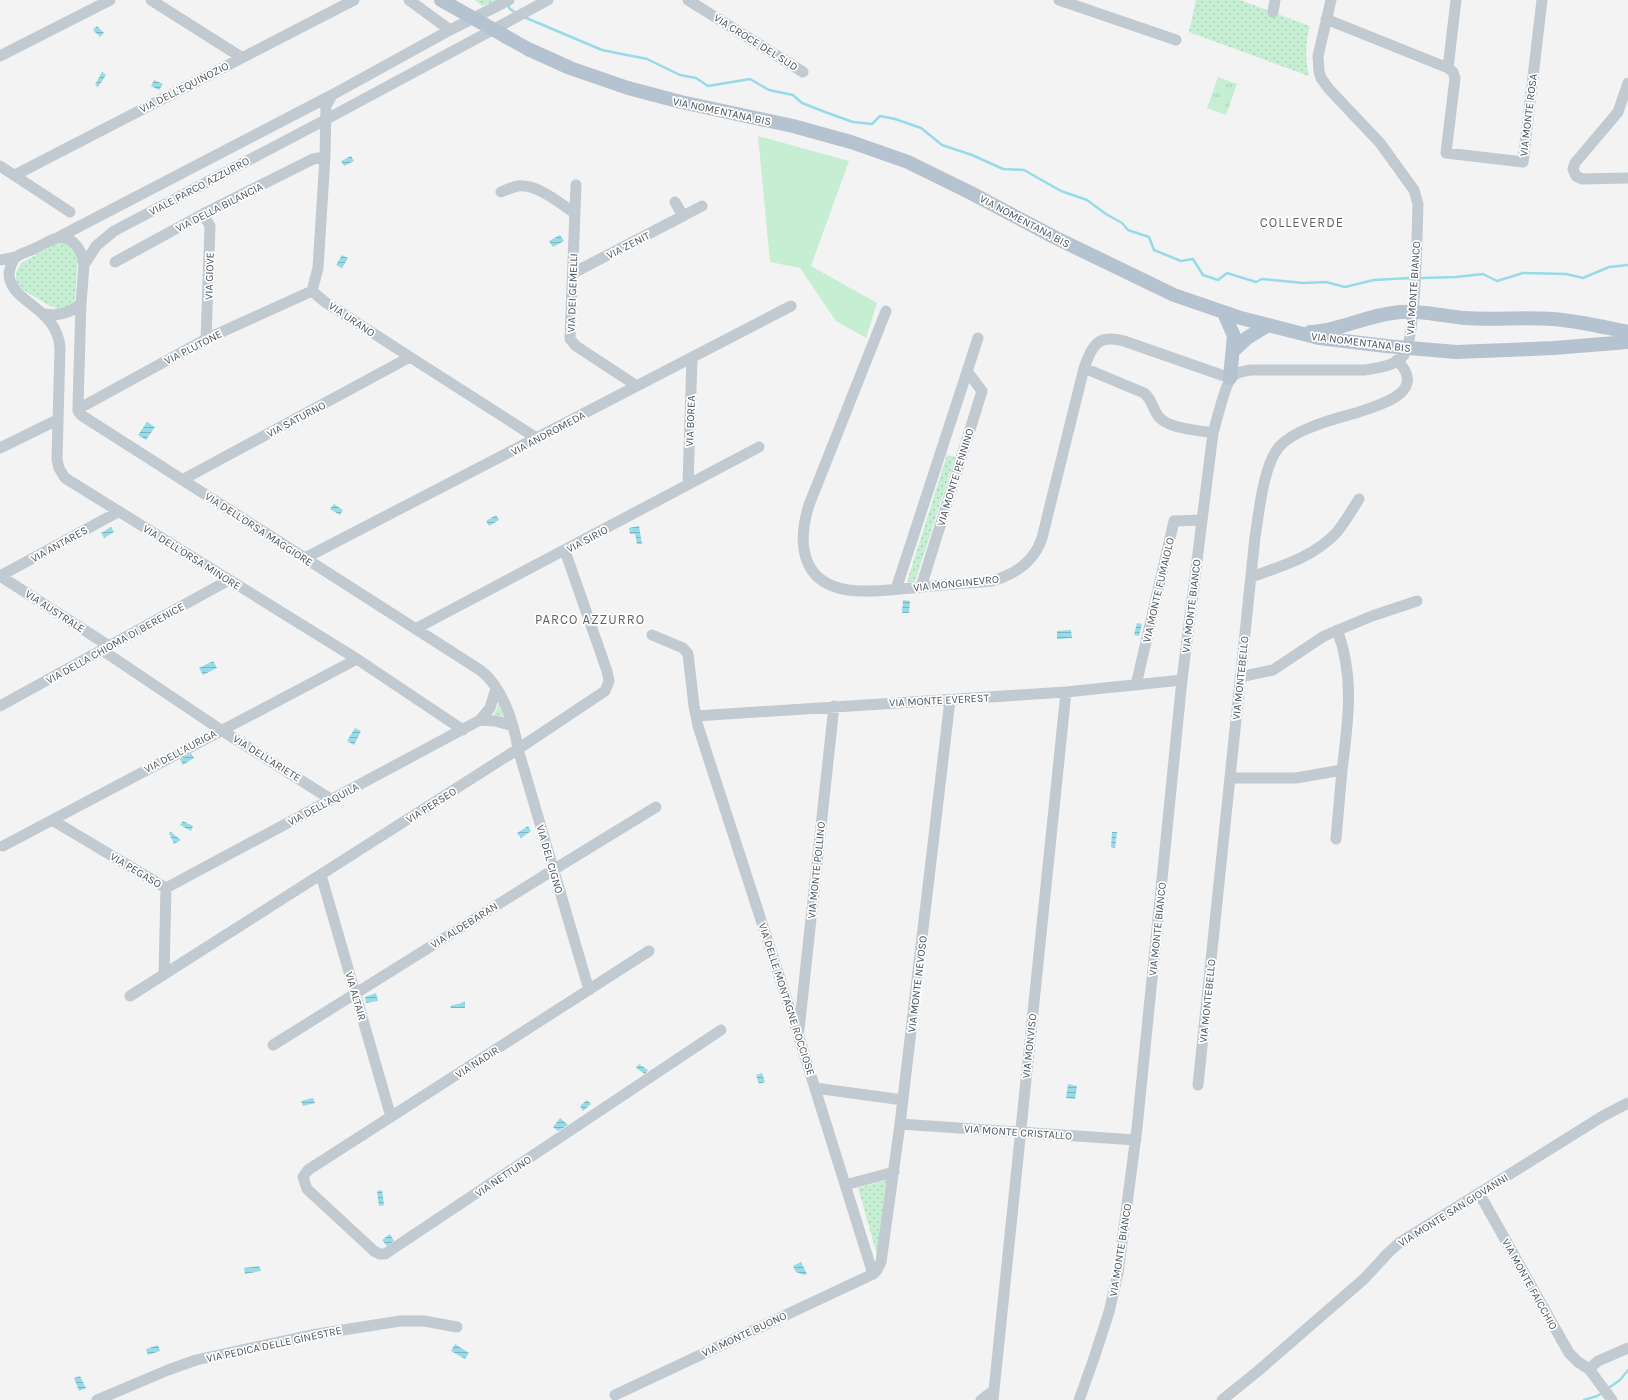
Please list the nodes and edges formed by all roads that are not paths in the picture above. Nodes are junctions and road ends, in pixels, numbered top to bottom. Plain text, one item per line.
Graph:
1 (110, 0) edge
2 (152, 0) edge
3 (354, 0) edge
4 (409, 0) edge
5 (441, 0) edge
6 (548, 0) edge
7 (688, 0) edge
8 (1059, 0) edge
9 (1275, 0) edge
10 (1331, 0) edge
11 (1456, 0) edge
12 (1542, 0) edge
13 (507, 1) edge
14 (1273, 12) dead end
15 (1326, 20) junction
16 (450, 30) junction
17 (1176, 40) dead end
18 (0, 56) edge
19 (241, 57) junction
20 (1448, 68) junction
21 (803, 72) dead end
22 (1628, 83) edge
23 (332, 95) junction
24 (305, 109) junction
25 (325, 120) junction
26 (324, 157) junction
27 (0, 166) edge
28 (15, 175) junction
29 (1628, 178) edge
30 (576, 185) dead end
31 (501, 192) dead end
32 (675, 202) dead end
33 (702, 206) dead end
34 (70, 212) dead end
35 (575, 213) junction
36 (204, 214) junction
37 (683, 216) junction
38 (58, 237) junction
39 (16, 257) junction
40 (0, 260) edge
41 (115, 262) dead end
42 (84, 265) junction
43 (573, 273) junction
44 (0, 281) edge
45 (14, 290) junction
46 (312, 291) junction
47 (81, 303) junction
48 (792, 306) dead end
49 (886, 312) dead end
50 (1412, 312) junction
51 (1224, 313) junction
52 (44, 314) junction
53 (1268, 325) junction
54 (1628, 332) edge
55 (1297, 333) junction
56 (978, 338) dead end
57 (206, 339) junction
58 (1628, 342) edge
59 (1234, 350) junction
60 (410, 357) junction
61 (692, 357) junction
62 (1397, 360) junction
63 (1084, 368) junction
64 (967, 371) junction
65 (1230, 378) junction
66 (637, 386) junction
67 (78, 409) junction
68 (57, 420) junction
69 (1213, 433) junction
70 (538, 439) junction
71 (759, 447) dead end
72 (0, 448) edge
73 (182, 480) junction
74 (688, 484) junction
75 (1359, 499) dead end
76 (118, 512) junction
77 (1202, 520) junction
78 (565, 551) junction
79 (305, 558) junction
80 (0, 576) edge
81 (1251, 577) junction
82 (229, 580) junction
83 (921, 587) junction
84 (896, 589) junction
85 (1417, 601) dead end
86 (416, 629) junction
87 (1337, 630) junction
88 (652, 635) dead end
89 (105, 648) junction
90 (357, 659) junction
91 (1240, 677) junction
92 (1182, 680) junction
93 (1136, 685) junction
94 (496, 688) junction
95 (1066, 692) junction
96 (950, 700) junction
97 (0, 706) edge
98 (834, 706) junction
99 (696, 716) junction
100 (480, 720) junction
101 (513, 726) junction
102 (221, 730) junction
103 (463, 730) junction
104 (518, 750) junction
105 (1342, 770) junction
106 (1230, 778) junction
107 (332, 800) junction
108 (656, 807) dead end
109 (52, 820) junction
110 (1336, 839) dead end
111 (3, 846) dead end
112 (553, 870) junction
113 (321, 875) junction
114 (166, 888) junction
115 (649, 951) dead end
116 (164, 974) junction
117 (589, 990) junction
118 (356, 994) junction
119 (130, 996) dead end
120 (721, 1030) dead end
121 (798, 1034) junction
122 (274, 1045) dead end
123 (1198, 1085) dead end
124 (815, 1088) junction
125 (903, 1100) junction
126 (1628, 1103) edge
127 (391, 1117) junction
128 (900, 1124) junction
129 (1020, 1132) junction
130 (1136, 1140) junction
131 (894, 1172) junction
132 (304, 1173) joint
133 (845, 1185) junction
134 (1479, 1193) junction
135 (876, 1270) junction
136 (457, 1327) dead end
137 (1628, 1348) edge
138 (1589, 1369) junction
139 (615, 1395) dead end
140 (994, 1395) edge
141 (97, 1400) edge
142 (981, 1400) edge
143 (1079, 1400) edge
144 (1222, 1400) edge
145 (1612, 1400) edge

1 - 18 street
2 - 19 street
3 - 19 street, VIA DELL'EQUINOZIO
4 - 16 street
5 - 51 main road, VIA NOMENTANA BIS
6 - 25 street, VIALE PARCO AZZURRO
7 - 21 street, VIA CROCE DEL SUD
8 - 17 street
9 - 14 street
10 - 15 street, VIA MONTE BIANCO
11 - 20 street
12 - 20 street, VIA MONTE ROSA
13 - 16 street, VIALE PARCO AZZURRO
15 - 20 street
15 - 50 street, VIA MONTE BIANCO
16 - 23 street, VIALE PARCO AZZURRO
19 - 28 street, VIA DELL'EQUINOZIO
22 - 29 street
23 - 24 street, VIALE PARCO AZZURRO
23 - 25 street
24 - 25 street
24 - 38 street, VIALE PARCO AZZURRO
25 - 26 street
25 - 42 street, VIALE PARCO AZZURRO
26 - 36 street, VIA DELLA BILANCIA
26 - 46 street
27 - 28 street
28 - 34 street
30 - 35 street, VIA DEI GEMELLI
31 - 35 street
32 - 37 street
33 - 37 street, VIA ZENIT
35 - 43 street, VIA DEI GEMELLI
36 - 41 street, VIA DELLA BILANCIA
36 - 57 street, VIA GIOVE
37 - 43 street, VIA ZENIT
38 - 39 street, VIALE PARCO AZZURRO
38 - 42 street, VIALE PARCO AZZURRO
39 - 40 street, VIALE PARCO AZZURRO
39 - 45 street
42 - 47 street, VIALE PARCO AZZURRO
43 - 66 street, VIA DEI GEMELLI
44 - 45 street
45 - 52 street
46 - 57 street, VIA PLUTONE
46 - 60 street, VIA URANO
47 - 52 street
47 - 67 street
48 - 61 street, VIA ANDROMEDA
49 - 84 street, VIA MONGINEVRO
50 - 54 main road
50 - 55 main road
50 - 62 street, VIA MONTE BIANCO
51 - 53 main road, VIA NOMENTANA BIS
51 - 59 main road
52 - 68 street, VIA DELL'ORSA MINORE
53 - 55 main road, VIA NOMENTANA BIS
53 - 59 main road
55 - 58 main road, VIA NOMENTANA BIS
56 - 64 street, VIA MONTE PENNINO
57 - 67 street, VIA PLUTONE
59 - 65 main road
60 - 70 street, VIA URANO
60 - 73 street, VIA SATURNO
61 - 66 street, VIA ANDROMEDA
61 - 74 street, VIA BOREA
62 - 65 street
62 - 81 street, VIA MONTEBELLO
63 - 65 street, VIA MONGINEVRO
63 - 69 street
63 - 83 street, VIA MONGINEVRO
64 - 83 street, VIA MONTE PENNINO
64 - 84 street, VIA MONTE PENNINO
65 - 69 street, VIA MONTE BIANCO
66 - 70 street, VIA ANDROMEDA
67 - 73 street, VIA DELL'ORSA MAGGIORE
68 - 72 street
68 - 76 street, VIA DELL'ORSA MINORE
69 - 77 street, VIA MONTE BIANCO
70 - 79 street, VIA ANDROMEDA
71 - 74 street, VIA SIRIO
73 - 79 street, VIA DELL'ORSA MAGGIORE
74 - 78 street, VIA SIRIO
75 - 81 street
76 - 80 street, VIA ANTARES
76 - 82 street, VIA DELL'ORSA MINORE
77 - 92 street, VIA MONTE BIANCO
77 - 93 street, VIA MONTE FUMAIOLO
78 - 86 street, VIA SIRIO
78 - 104 street, VIA PERSEO
79 - 86 street, VIA DELL'ORSA MAGGIORE
80 - 89 street, VIA AUSTRALE
81 - 91 street, VIA MONTEBELLO
82 - 89 street, VIA DELLA CHIOMA DI BERENICE
82 - 90 street, VIA DELL'ORSA MINORE
83 - 84 street, VIA MONGINEVRO
85 - 87 street
86 - 94 street, VIA DELL'ORSA MAGGIORE
87 - 91 street
87 - 105 street
88 - 99 street, VIA DELLE MONTAGNE ROCCIOSE
89 - 97 street, VIA DELLA CHIOMA DI BERENICE
89 - 102 street, VIA DELL'ARIETE
90 - 102 street, VIA DELL'AURIGA
90 - 103 street, VIA DELL'ORSA MINORE
91 - 106 street, VIA MONTEBELLO
92 - 93 street, VIA MONTE EVEREST
92 - 130 street, VIA MONTE BIANCO
93 - 95 street, VIA MONTE EVEREST
94 - 100 street
94 - 101 street, VIA DEL CIGNO
95 - 96 street, VIA MONTE EVEREST
95 - 129 street, VIA MONVISO
96 - 98 street, VIA MONTE EVEREST
96 - 125 street, VIA MONTE NEVOSO
98 - 99 street, VIA MONTE EVEREST
98 - 121 street, VIA MONTE POLLINO
99 - 121 street, VIA DELLE MONTAGNE ROCCIOSE
100 - 101 street
100 - 103 street, VIA DELL'AQUILA
101 - 104 street, VIA DEL CIGNO
102 - 107 street, VIA DELL'ARIETE
102 - 109 street, VIA DELL'AURIGA
103 - 107 street, VIA DELL'AQUILA
104 - 112 street, VIA DEL CIGNO
104 - 113 street, VIA PERSEO
105 - 106 street
105 - 110 street
106 - 123 street, VIA MONTEBELLO
107 - 114 street, VIA DELL'AQUILA
108 - 112 street, VIA ALDEBARAN
109 - 111 street, VIA DELL'AURIGA
109 - 114 street, VIA PEGASO
112 - 117 street, VIA DEL CIGNO
112 - 118 street, VIA ALDEBARAN
113 - 116 street, VIA PERSEO
113 - 118 street, VIA ALTAIR
114 - 116 street, VIA PEGASO
115 - 117 street, VIA NADIR
116 - 119 street, VIA PERSEO
117 - 127 street, VIA NADIR
118 - 122 street, VIA ALDEBARAN
118 - 127 street, VIA ALTAIR
120 - 132 street, VIA NETTUNO
121 - 124 street, VIA DELLE MONTAGNE ROCCIOSE
124 - 125 street
124 - 133 street, VIA DELLE MONTAGNE ROCCIOSE
125 - 128 street, VIA MONTE NEVOSO
126 - 134 street, VIA MONTE SAN GIOVANNI
127 - 132 street, VIA NADIR
128 - 129 street, VIA MONTE CRISTALLO
128 - 131 street, VIA MONTE NEVOSO
129 - 130 street, VIA MONTE CRISTALLO
129 - 140 street, VIA MONVISO
130 - 143 street, VIA MONTE BIANCO
131 - 133 street
131 - 135 street, VIA MONTE NEVOSO
133 - 135 street, VIA DELLE MONTAGNE ROCCIOSE
134 - 138 street, VIA MONTE FAICCHIO
134 - 144 street, VIA MONTE SAN GIOVANNI
135 - 139 street, VIA MONTE BUONO
136 - 141 street, VIA PEDICA DELLE GINESTRE
137 - 138 street
138 - 145 street, VIA MONTE FAICCHIO
140 - 142 street

